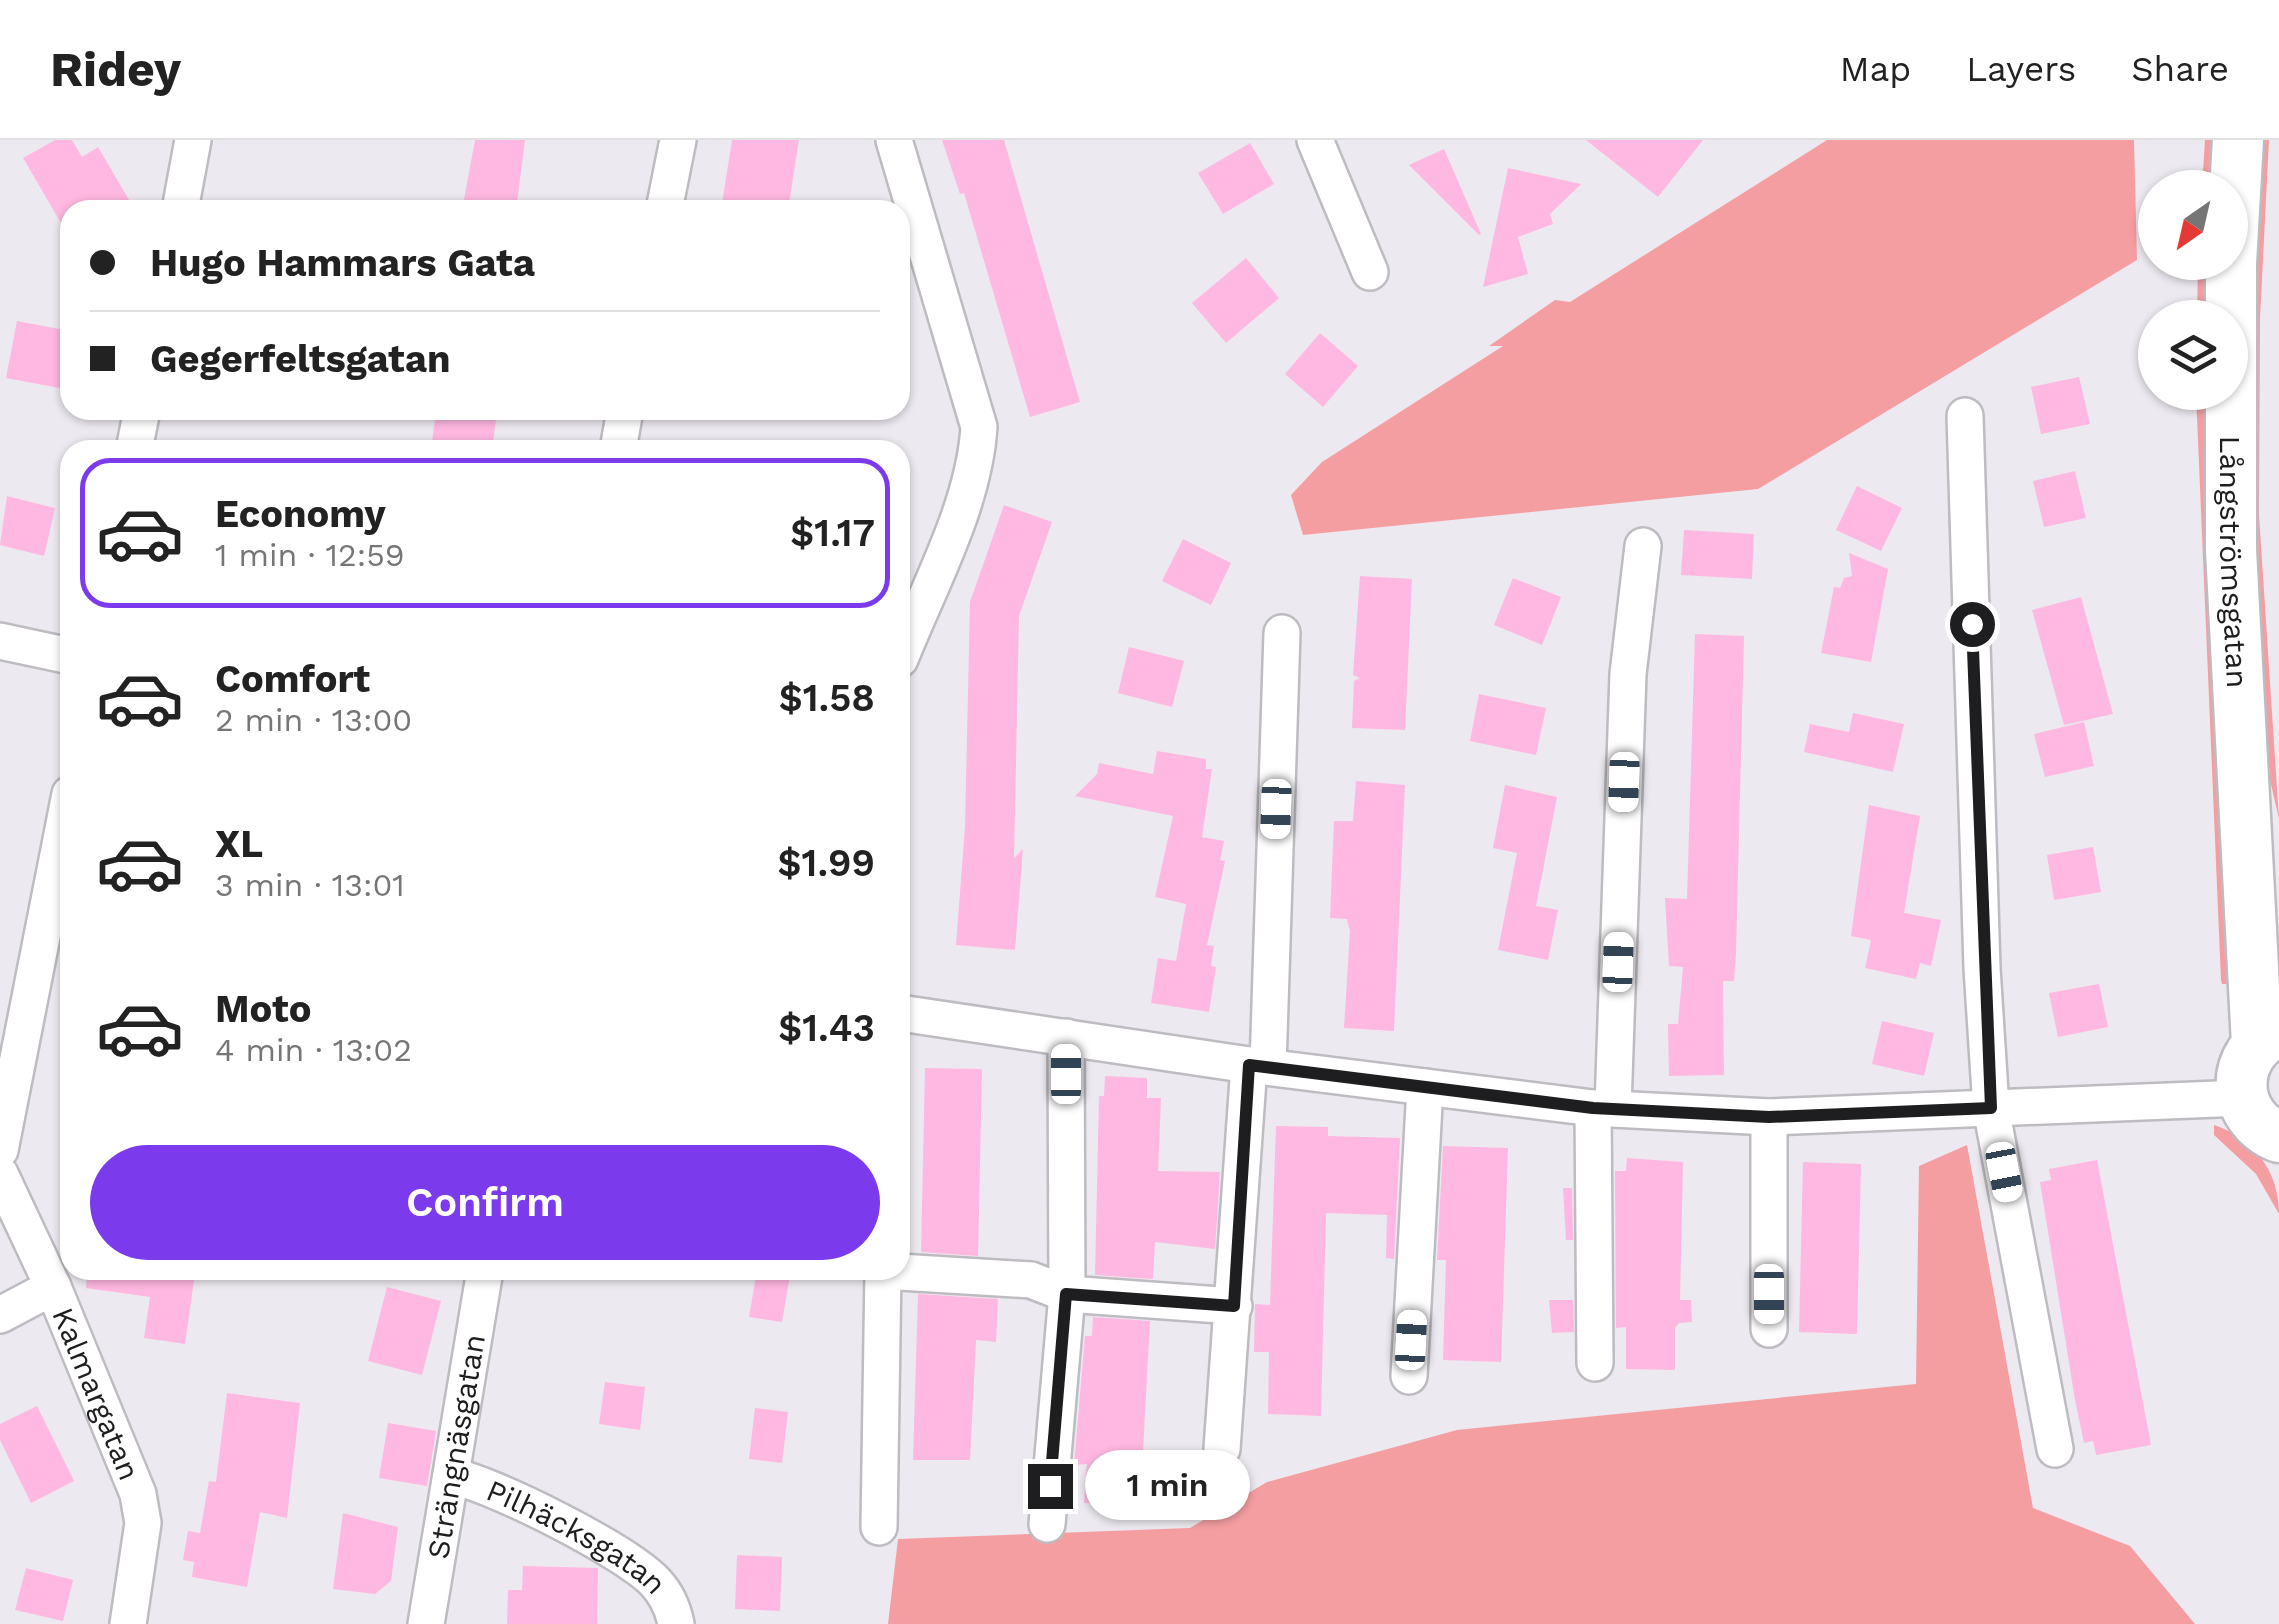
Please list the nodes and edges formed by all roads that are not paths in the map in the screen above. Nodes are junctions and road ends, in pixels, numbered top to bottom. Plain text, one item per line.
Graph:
1 (193, 140) edge
2 (678, 140) edge
3 (894, 140) edge
4 (1314, 140) edge
5 (2238, 140) edge
6 (182, 200) edge
7 (666, 200) edge
8 (1370, 272) dead end
9 (1965, 416) dead end
10 (1643, 546) dead end
11 (1282, 633) dead end
12 (910, 634) edge
13 (0, 641) edge
14 (60, 654) edge
15 (2244, 744) junction
16 (60, 845) edge
17 (2279, 888) edge
18 (910, 1014) edge
19 (1066, 1037) junction
20 (2268, 1038) edge
21 (1258, 1066) junction
22 (1425, 1087) junction
23 (2242, 1098) junction
24 (1603, 1107) junction
25 (1991, 1108) junction
26 (1769, 1117) junction
27 (2279, 1137) edge
28 (0, 1150) edge
29 (0, 1174) edge
30 (910, 1272) edge
31 (482, 1280) edge
32 (883, 1280) edge
33 (53, 1287) junction
34 (1066, 1294) junction
35 (1234, 1306) junction
36 (0, 1315) edge
37 (1769, 1329) dead end
38 (1595, 1363) dead end
39 (1409, 1376) dead end
40 (1222, 1449) dead end
41 (2055, 1449) dead end
42 (451, 1476) junction
43 (1047, 1524) dead end
44 (878, 1527) dead end
45 (128, 1624) edge
46 (426, 1624) edge
47 (676, 1624) edge

1 - 6 street
2 - 7 street
3 - 12 street
4 - 8 street
5 - 15 street, Långströmsgatan
9 - 25 street
10 - 24 street
11 - 21 street
13 - 14 street
15 - 17 street, Långströmsgatan
15 - 20 street, Långströmsgatan
16 - 28 street
18 - 19 street
19 - 21 street
19 - 34 street
20 - 23 street, Långströmsgatan
21 - 22 street
21 - 35 street
22 - 24 street
22 - 39 street
23 - 25 street
23 - 27 street
24 - 26 street
24 - 38 street
25 - 26 street
25 - 41 street
26 - 37 street
29 - 33 street, Kalmargatan
30 - 34 street
31 - 42 street, Strängnäsgatan
32 - 44 street
33 - 36 street
33 - 45 street, Kalmargatan
34 - 35 street
34 - 43 street
35 - 40 street
42 - 46 street, Strängnäsgatan
42 - 47 street, Pilhäcksgatan

